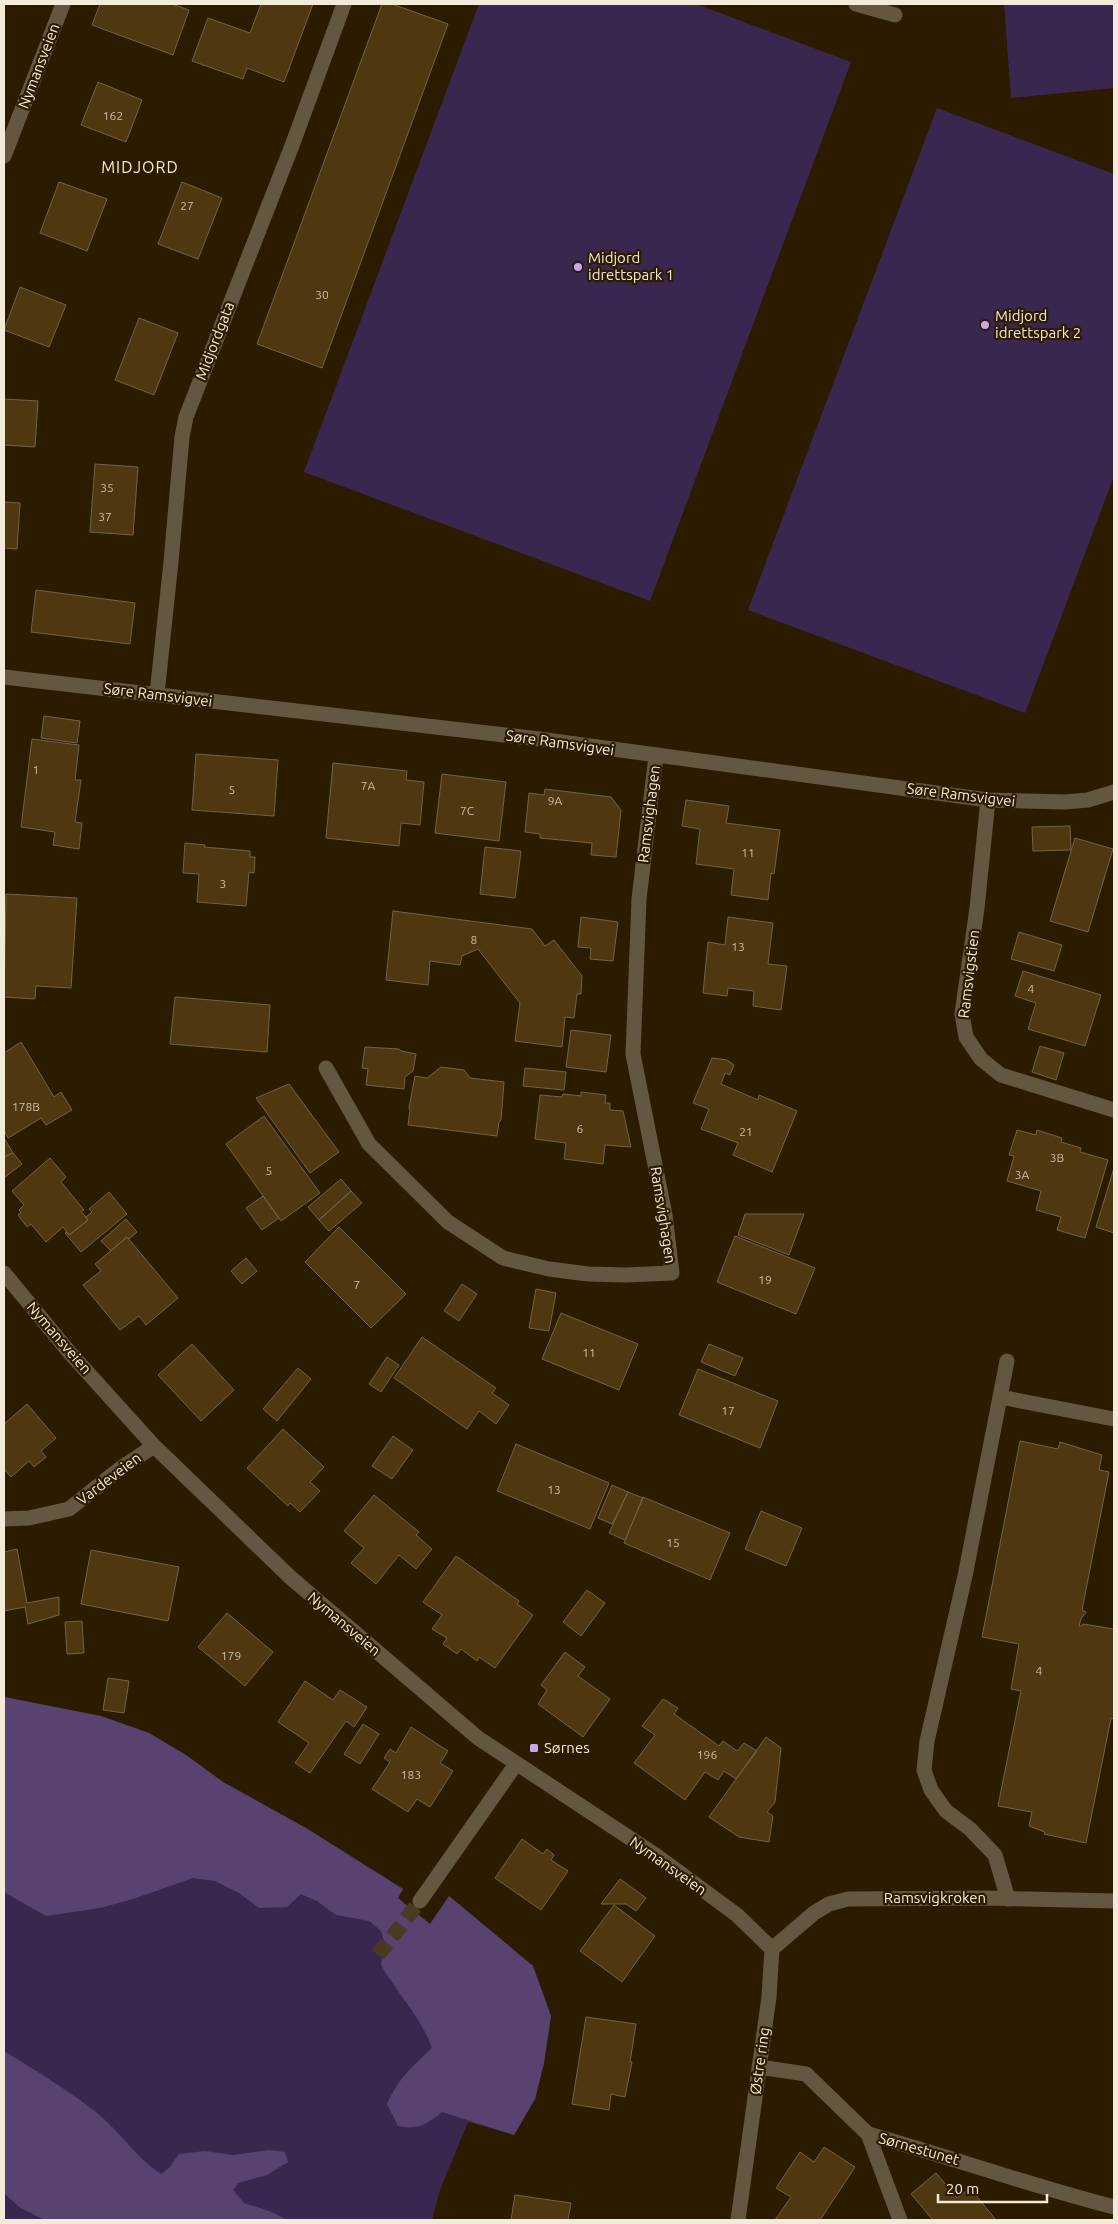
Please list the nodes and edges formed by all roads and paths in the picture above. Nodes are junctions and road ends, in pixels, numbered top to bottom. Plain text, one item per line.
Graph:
1 (63, 4) edge
2 (344, 4) edge
3 (856, 4) edge
4 (895, 15) dead end
5 (4, 156) edge
6 (4, 677) edge
7 (157, 694) junction
8 (656, 756) junction
9 (1114, 792) edge
10 (988, 800) junction
11 (326, 1068) dead end
12 (1114, 1110) edge
13 (4, 1273) edge
14 (1007, 1361) dead end
15 (1000, 1397) junction
16 (1114, 1419) edge
17 (154, 1446) junction
18 (4, 1519) edge
19 (516, 1764) junction
20 (1008, 1899) junction
21 (420, 1901) tunnel mouth
22 (1114, 1901) edge
23 (772, 1949) junction
24 (759, 2067) junction
25 (868, 2134) junction
26 (1114, 2207) edge
27 (738, 2220) edge
28 (900, 2220) edge

1 - 5 street, Nymansveien
2 - 7 street, Midjordgata
3 - 4 street
6 - 7 street, Søre Ramsvigvei
7 - 8 street, Søre Ramsvigvei
8 - 10 street, Søre Ramsvigvei
8 - 11 street, Ramsvighagen
9 - 10 street, Søre Ramsvigvei
10 - 12 street, Ramsvigstien
13 - 17 street, Nymansveien
14 - 15 street
15 - 16 street
15 - 20 street
17 - 18 street, Vardeveien
17 - 19 street, Nymansveien
19 - 21 street
19 - 23 street, Nymansveien
20 - 22 street, Ramsvigkroken
20 - 23 street, Ramsvigkroken
23 - 24 street, Østre ring
24 - 25 street, Sørnestunet
24 - 27 street, Østre ring
25 - 26 street, Sørnestunet
25 - 28 street, Sørnestunet

